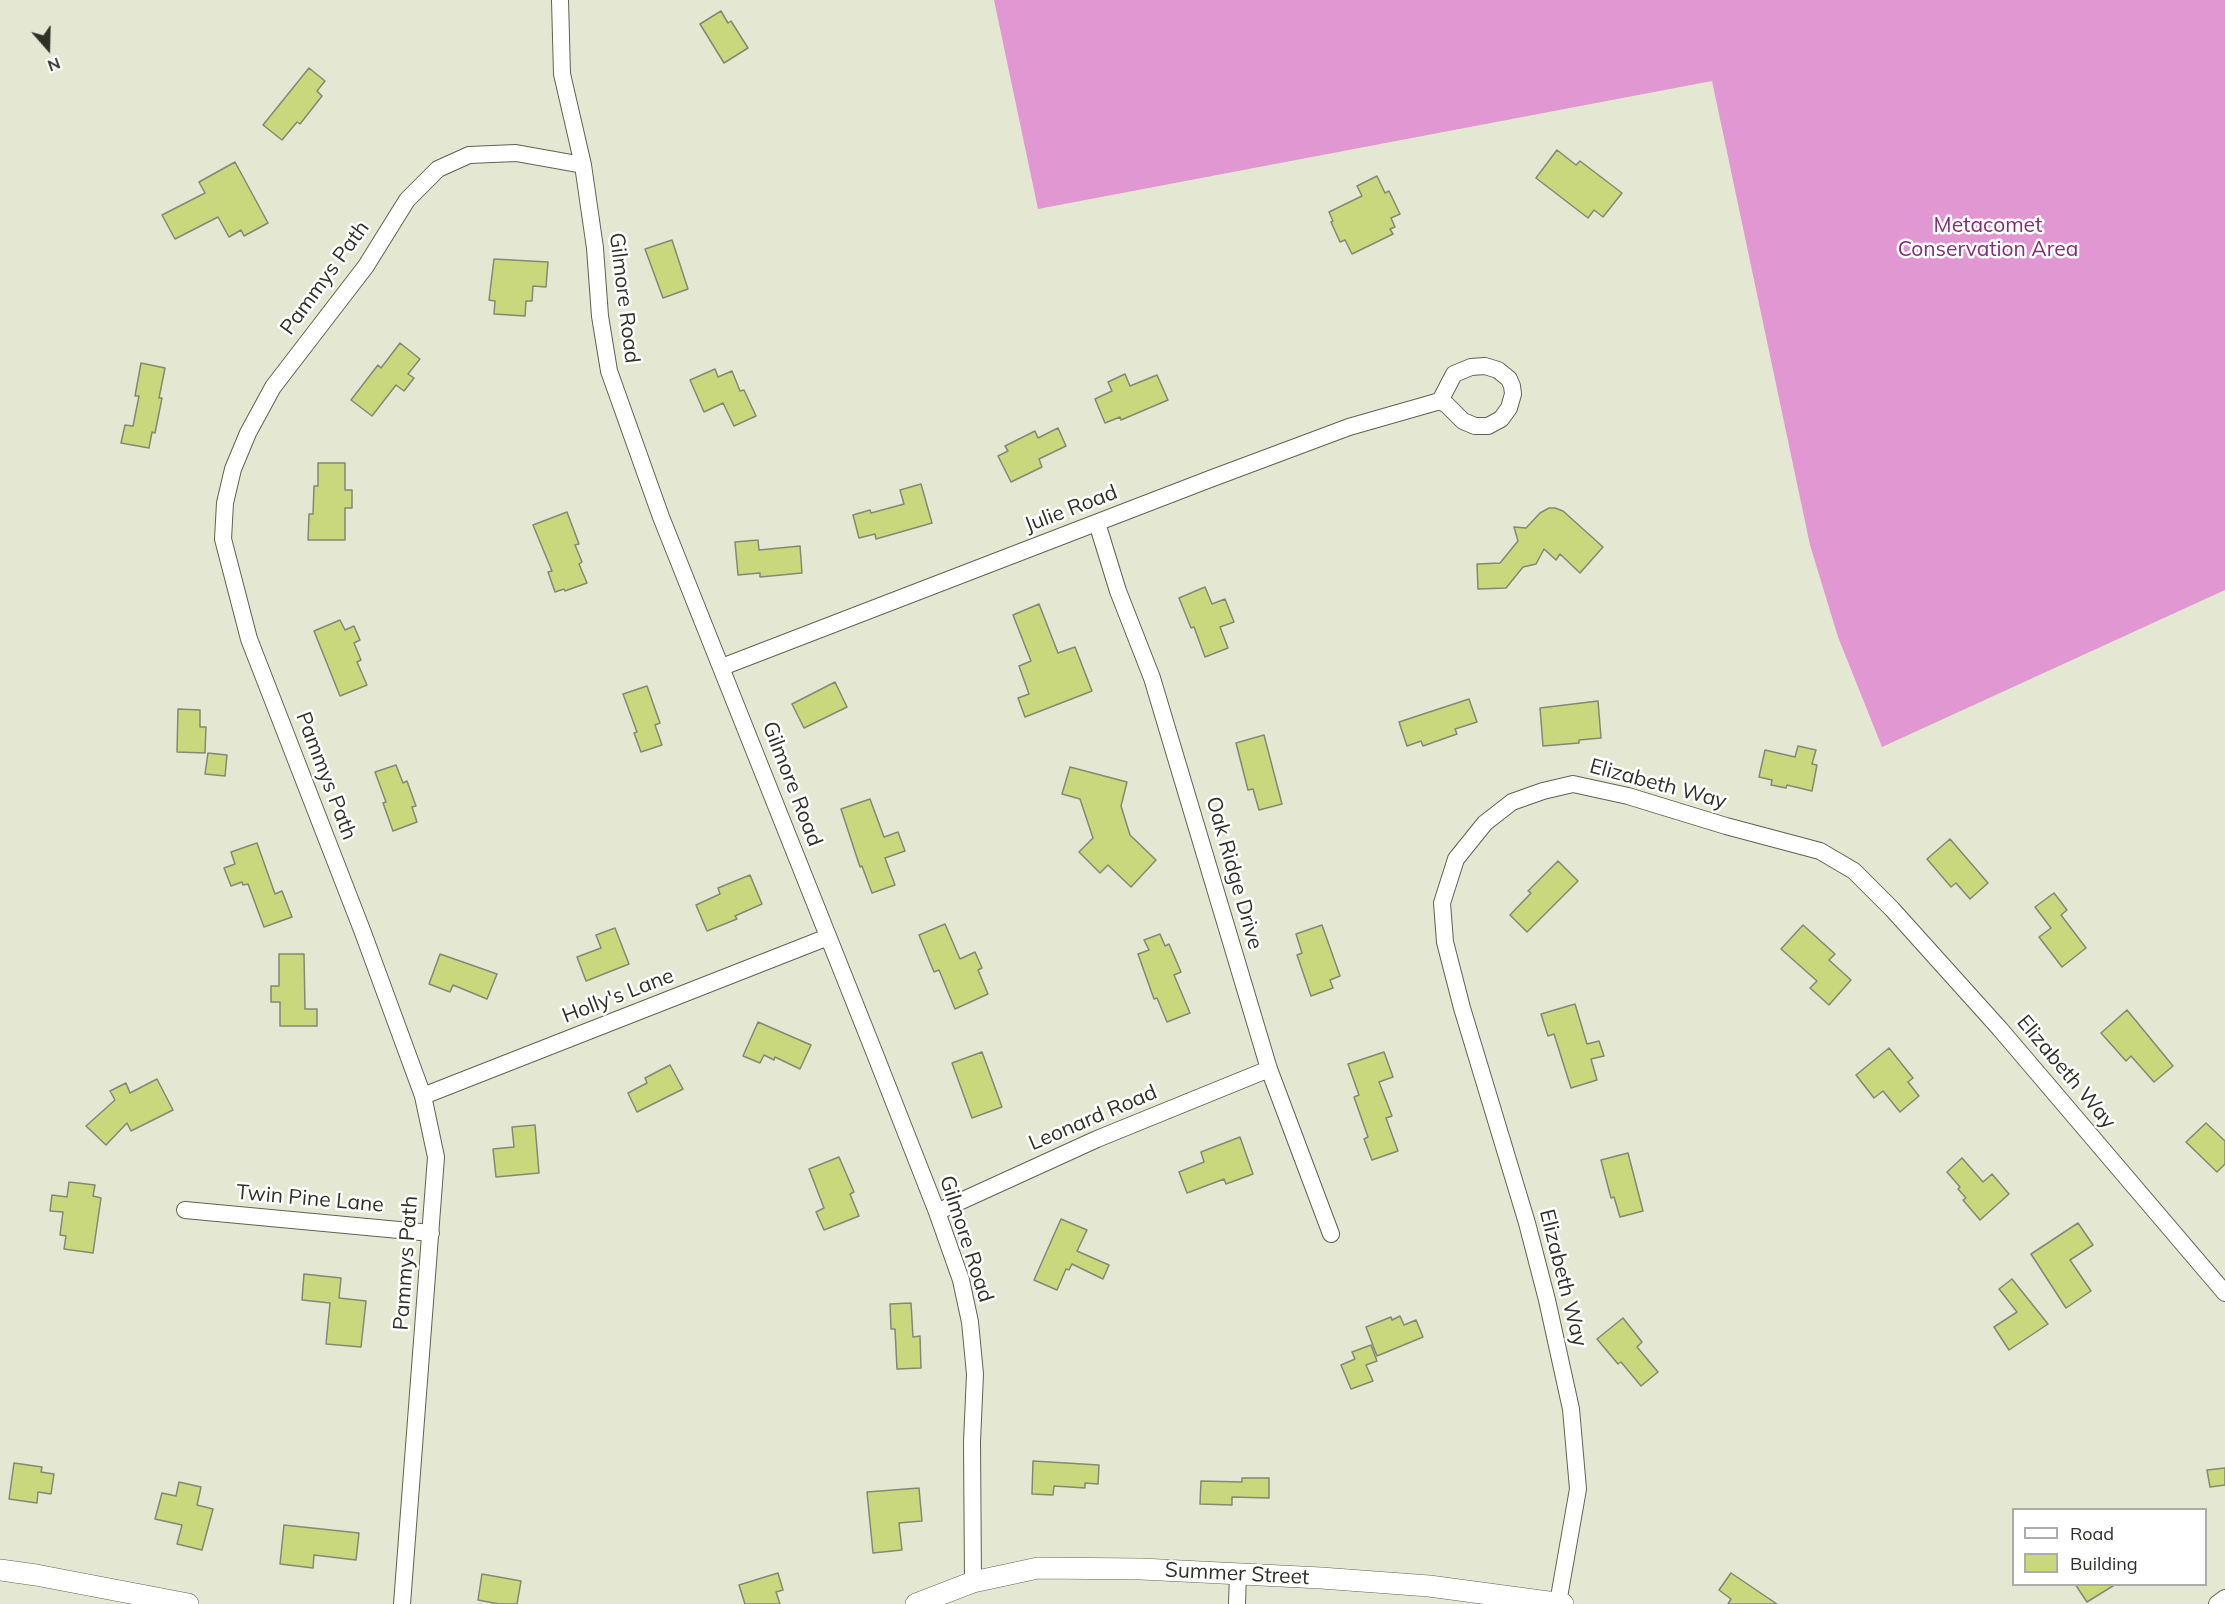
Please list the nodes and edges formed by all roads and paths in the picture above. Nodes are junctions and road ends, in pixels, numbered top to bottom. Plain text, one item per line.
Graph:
1 (560, 0) edge
2 (583, 165) junction
3 (1440, 401) dead end
4 (1096, 523) junction
5 (722, 667) junction
6 (828, 937) junction
7 (1269, 1069) junction
8 (423, 1096) junction
9 (185, 1210) dead end
10 (937, 1212) junction
11 (431, 1233) junction
12 (1331, 1234) dead end
13 (2225, 1293) edge
14 (0, 1570) edge
15 (1238, 1574) junction
16 (973, 1582) junction
17 (2225, 1598) edge
18 (1560, 1603) edge
19 (188, 1604) edge
20 (402, 1604) edge
21 (916, 1604) edge
22 (1237, 1604) edge
23 (2217, 1604) edge

1 - 2 street, Gilmore Road
2 - 5 street, Gilmore Road
2 - 8 street, Pammys Path
3 - 4 street, Julie Road
4 - 5 street, Julie Road
4 - 7 street, Oak Ridge Drive
5 - 6 street, Gilmore Road
6 - 8 street, Holly's Lane
6 - 10 street, Gilmore Road
7 - 10 street, Leonard Road
7 - 12 street, Oak Ridge Drive
8 - 11 street, Pammys Path
9 - 11 street, Twin Pine Lane
10 - 16 street, Gilmore Road
11 - 20 street, Pammys Path
13 - 18 street, Elizabeth Way
14 - 19 street
15 - 16 street, Summer Street
15 - 18 street, Summer Street
15 - 22 street
16 - 21 street, Summer Street
17 - 23 street

